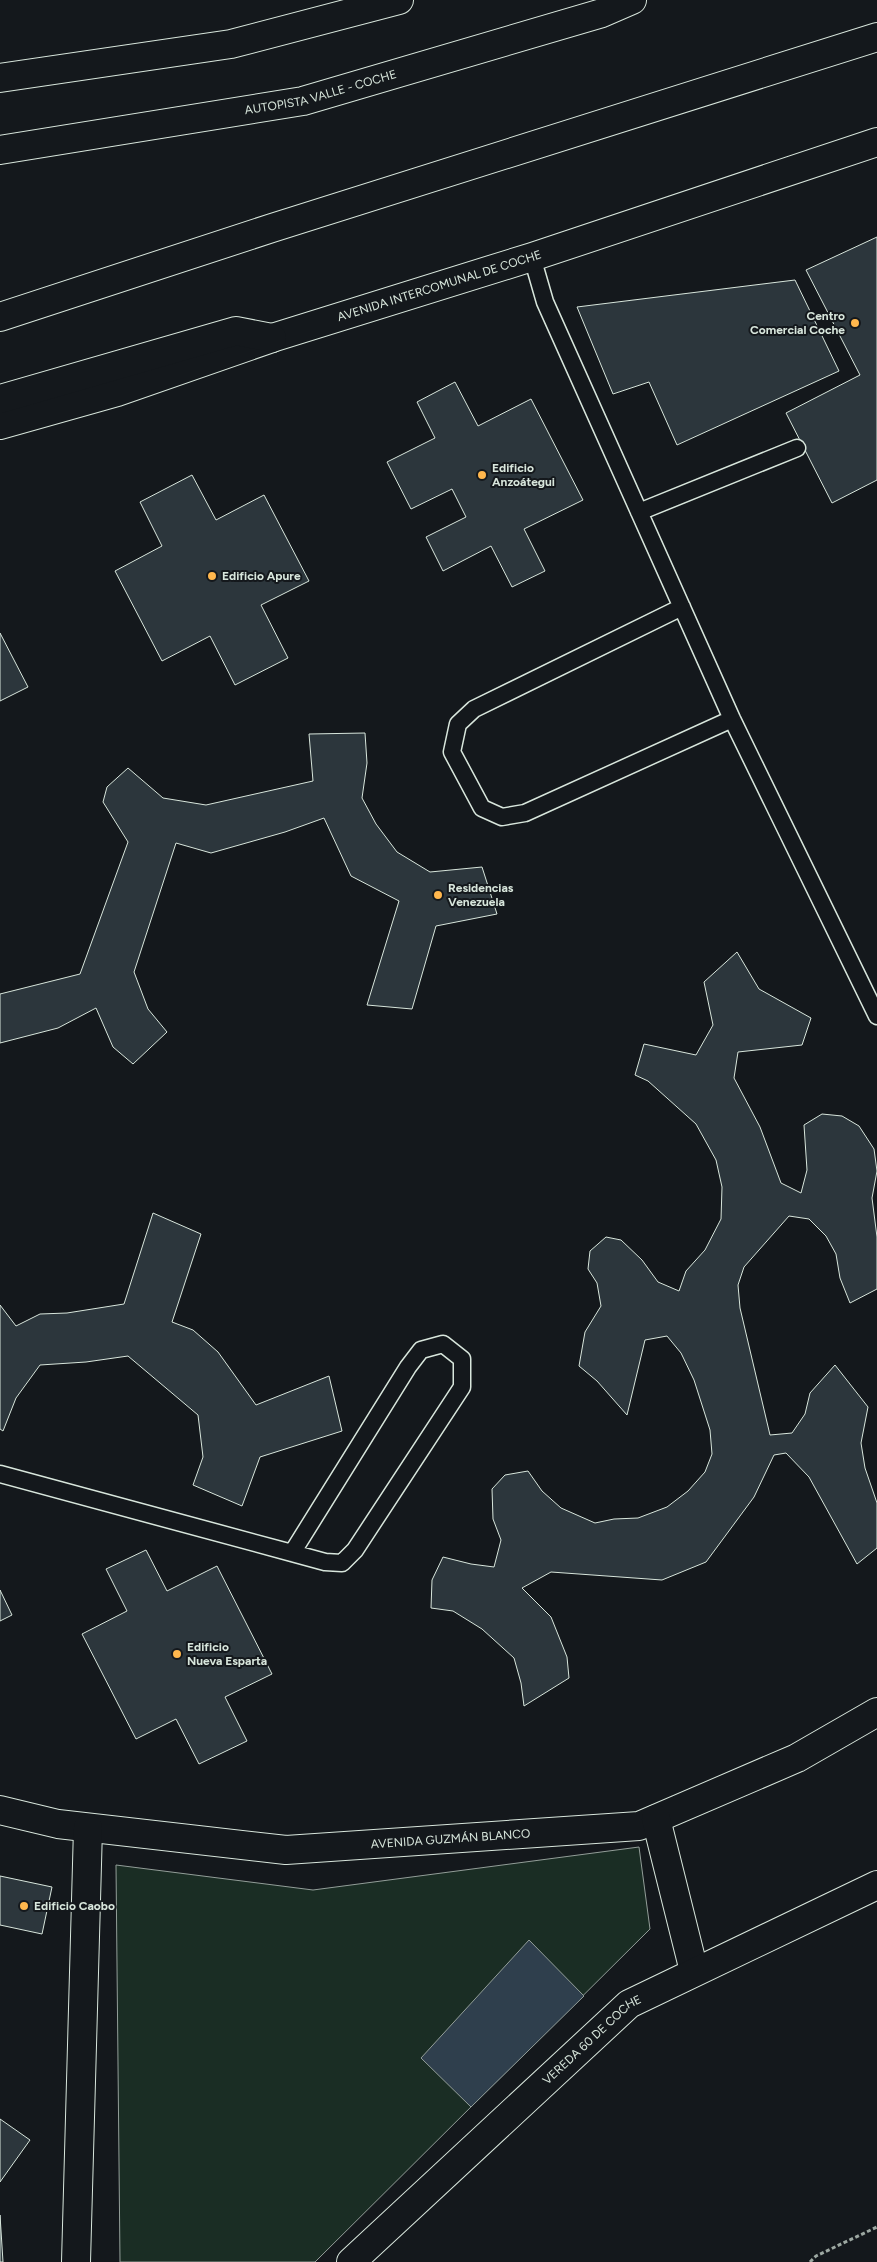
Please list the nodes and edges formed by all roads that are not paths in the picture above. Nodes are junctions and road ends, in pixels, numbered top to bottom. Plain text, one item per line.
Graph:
1 (399, 0) edge
2 (632, 0) edge
3 (877, 37) edge
4 (0, 78) edge
5 (877, 142) edge
6 (0, 150) edge
7 (532, 257) junction
8 (0, 317) edge
9 (272, 338) junction
10 (0, 399) edge
11 (0, 425) edge
12 (797, 448) dead end
13 (639, 512) junction
14 (682, 607) junction
15 (732, 719) junction
16 (877, 1016) edge
17 (0, 1474) edge
18 (292, 1553) junction
19 (877, 1712) edge
20 (0, 1810) edge
21 (656, 1819) junction
22 (88, 1828) junction
23 (877, 1884) edge
24 (694, 1971) junction
25 (76, 2262) edge
26 (351, 2262) edge

1 - 4 main road
2 - 6 main road, AUTOPISTA VALLE - COCHE
3 - 8 main road
5 - 7 main road, AVENIDA INTERCOMUNAL DE COCHE
7 - 9 main road, AVENIDA INTERCOMUNAL DE COCHE
7 - 13 lane
9 - 10 main road
9 - 11 main road, AVENIDA INTERCOMUNAL DE COCHE
12 - 13 lane
13 - 14 lane
14 - 15 lane
14 - 15 lane
15 - 16 lane
17 - 18 lane
18 - 18 lane
19 - 21 main road, AVENIDA GUZMÁN BLANCO
20 - 22 main road, AVENIDA GUZMÁN BLANCO
21 - 22 main road, AVENIDA GUZMÁN BLANCO
21 - 24 main road
22 - 25 main road
23 - 24 main road, VEREDA 60 DE COCHE
24 - 26 main road, VEREDA 60 DE COCHE

